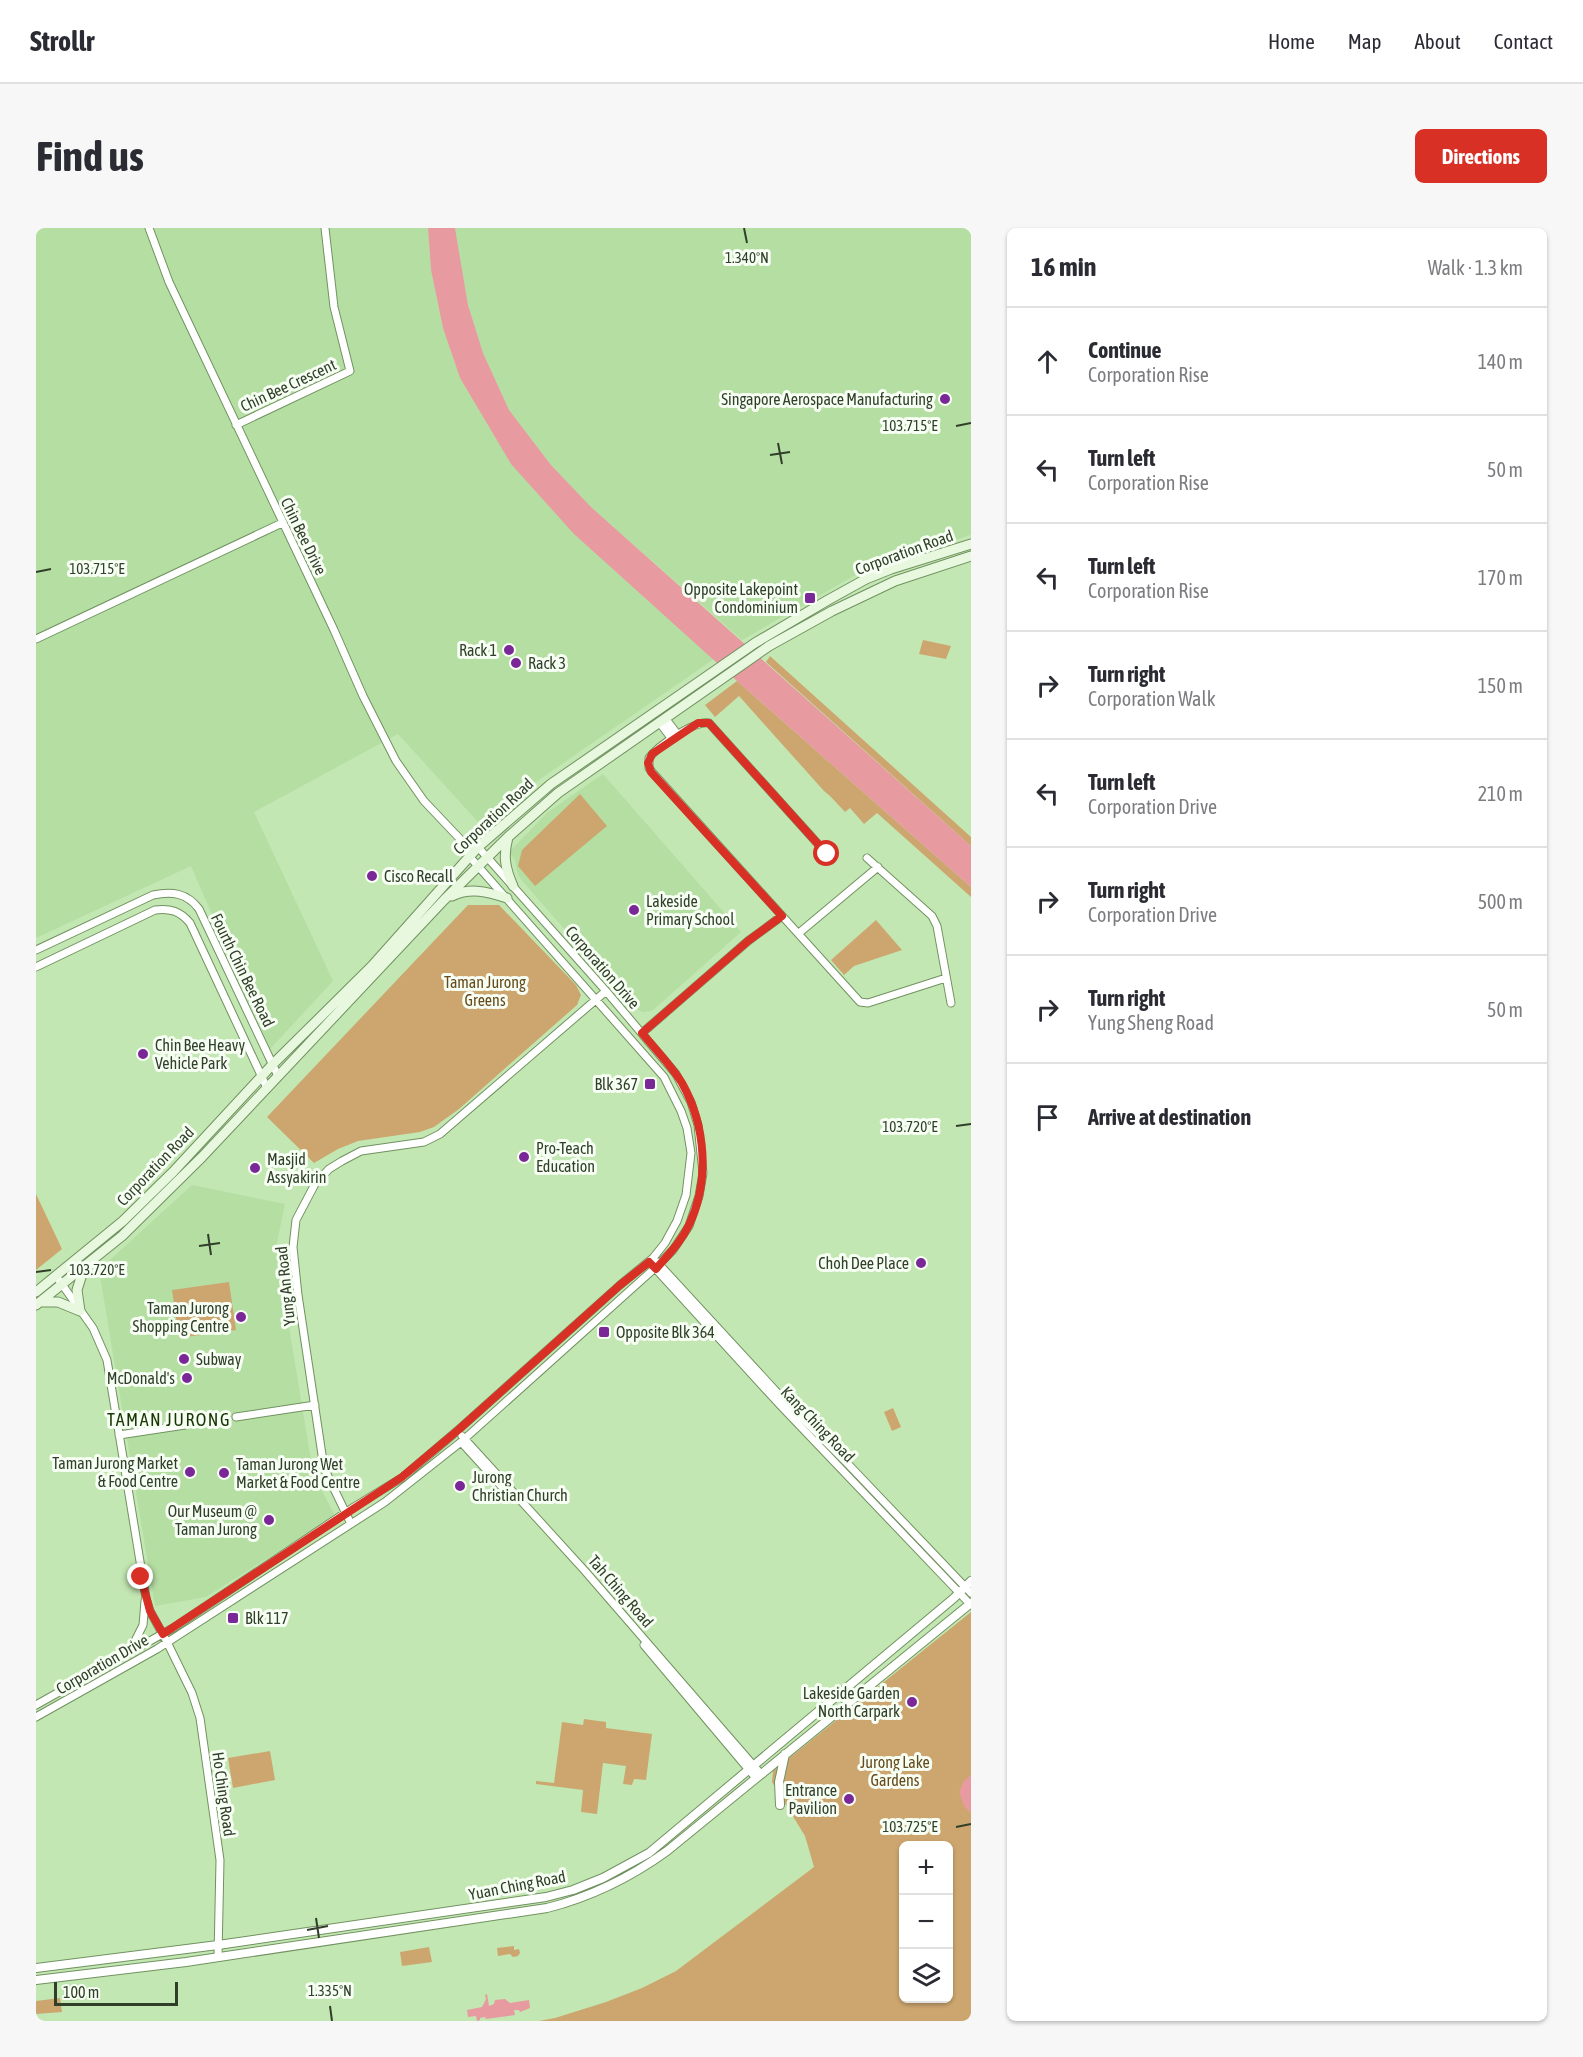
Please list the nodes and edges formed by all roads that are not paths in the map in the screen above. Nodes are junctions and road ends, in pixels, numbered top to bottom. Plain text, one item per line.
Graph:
1 (149, 228) edge
2 (325, 228) edge
3 (236, 425) junction
4 (282, 523) junction
5 (971, 544) edge
6 (971, 556) edge
7 (36, 639) edge
8 (759, 647) junction
9 (662, 720) junction
10 (675, 737) junction
11 (600, 749) junction
12 (607, 759) junction
13 (508, 837) junction
14 (461, 840) junction
15 (478, 847) junction
16 (827, 854) dead end
17 (469, 856) junction
18 (487, 858) junction
19 (867, 858) dead end
20 (479, 867) junction
21 (878, 867) junction
22 (513, 886) junction
23 (507, 898) junction
24 (444, 900) junction
25 (782, 916) junction
26 (799, 933) junction
27 (36, 950) edge
28 (36, 967) edge
29 (946, 978) junction
30 (606, 991) junction
31 (597, 999) junction
32 (951, 1003) dead end
33 (642, 1033) junction
34 (273, 1064) junction
35 (262, 1076) junction
36 (278, 1076) junction
37 (267, 1088) junction
38 (651, 1260) junction
39 (85, 1266) junction
40 (657, 1267) junction
41 (56, 1276) junction
42 (62, 1285) junction
43 (36, 1292) edge
44 (38, 1304) edge
45 (80, 1311) junction
46 (315, 1405) junction
47 (236, 1417) dead end
48 (185, 1425) dead end
49 (455, 1432) junction
50 (119, 1435) junction
51 (462, 1440) junction
52 (345, 1513) junction
53 (351, 1524) junction
54 (966, 1589) edge
55 (146, 1598) junction
56 (970, 1603) edge
57 (163, 1634) junction
58 (167, 1642) junction
59 (129, 1653) junction
60 (36, 1705) edge
61 (36, 1717) edge
62 (785, 1753) junction
63 (750, 1767) junction
64 (758, 1775) junction
65 (780, 1805) dead end
66 (342, 1928) junction
67 (344, 1939) junction
68 (218, 1945) junction
69 (218, 1957) junction
70 (36, 1968) edge
71 (36, 1980) edge

1 - 3 street, Chin Bee Drive
2 - 3 street, Chin Bee Crescent
3 - 4 street, Chin Bee Drive
4 - 7 street
4 - 14 street, Chin Bee Drive
5 - 8 main road, Corporation Road
6 - 8 main road, Corporation Road
8 - 9 main road, Corporation Road
8 - 11 main road, Corporation Road
9 - 10 street
9 - 12 main road, Corporation Road
10 - 16 street
10 - 25 street
11 - 12 main road
11 - 15 main road, Corporation Road
12 - 13 main road, Corporation Road
13 - 18 main road, Corporation Road
13 - 22 main road
14 - 15 street, Chin Bee Drive
14 - 17 street, Chin Bee Drive
15 - 17 main road, Corporation Road
15 - 18 street, Corporation Drive
17 - 20 street, Corporation Drive
17 - 34 main road, Corporation Road
18 - 20 main road, Corporation Road
18 - 22 street, Corporation Drive
19 - 21 street
20 - 23 street, Corporation Drive
20 - 24 main road, Corporation Road
21 - 26 street
21 - 29 street
22 - 30 street, Corporation Drive
23 - 24 main road
23 - 31 street, Corporation Drive
24 - 36 main road, Corporation Road
25 - 26 street
25 - 33 street
26 - 29 street
27 - 34 street, Fourth Chin Bee Road
28 - 35 street, Fourth Chin Bee Road
29 - 32 street
30 - 31 street, Yung An Road
30 - 33 street, Corporation Drive
31 - 38 street, Corporation Drive
31 - 46 street, Yung An Road
33 - 40 street, Corporation Drive
34 - 35 main road, Corporation Road
34 - 36 street, Fourth Chin Bee Road
35 - 37 street, Fourth Chin Bee Road
35 - 41 main road, Corporation Road
36 - 37 main road, Corporation Road
37 - 39 main road, Corporation Road
38 - 40 street, Kang Ching Road
38 - 49 street, Corporation Drive
39 - 42 main road, Corporation Road
39 - 45 main road
40 - 51 street, Corporation Drive
40 - 54 street, Kang Ching Road
41 - 42 street
41 - 43 main road, Corporation Road
42 - 44 main road, Corporation Road
42 - 45 street
44 - 45 main road
45 - 50 street
46 - 47 street
46 - 52 street, Yung An Road
48 - 50 street
49 - 51 street, Tah Ching Road
49 - 52 street, Corporation Drive
50 - 55 street
51 - 53 street, Corporation Drive
51 - 63 street, Tah Ching Road
52 - 53 street, Yung An Road
52 - 57 street, Corporation Drive
53 - 58 street, Corporation Drive
54 - 56 street, Kang Ching Road
54 - 63 street, Yuan Ching Road
55 - 57 street, Ho Ching Road
55 - 59 street
56 - 62 street, Yuan Ching Road
57 - 58 street, Ho Ching Road
57 - 59 street, Corporation Drive
58 - 61 street, Corporation Drive
58 - 68 street, Ho Ching Road
59 - 60 street, Corporation Drive
62 - 64 street, Yuan Ching Road
62 - 65 street
63 - 64 street, Tah Ching Road
63 - 66 street, Yuan Ching Road
64 - 67 street, Yuan Ching Road
66 - 67 street
66 - 68 street, Yuan Ching Road
67 - 69 street, Yuan Ching Road
68 - 69 street, Ho Ching Road
68 - 70 street, Yuan Ching Road
69 - 71 street, Yuan Ching Road

